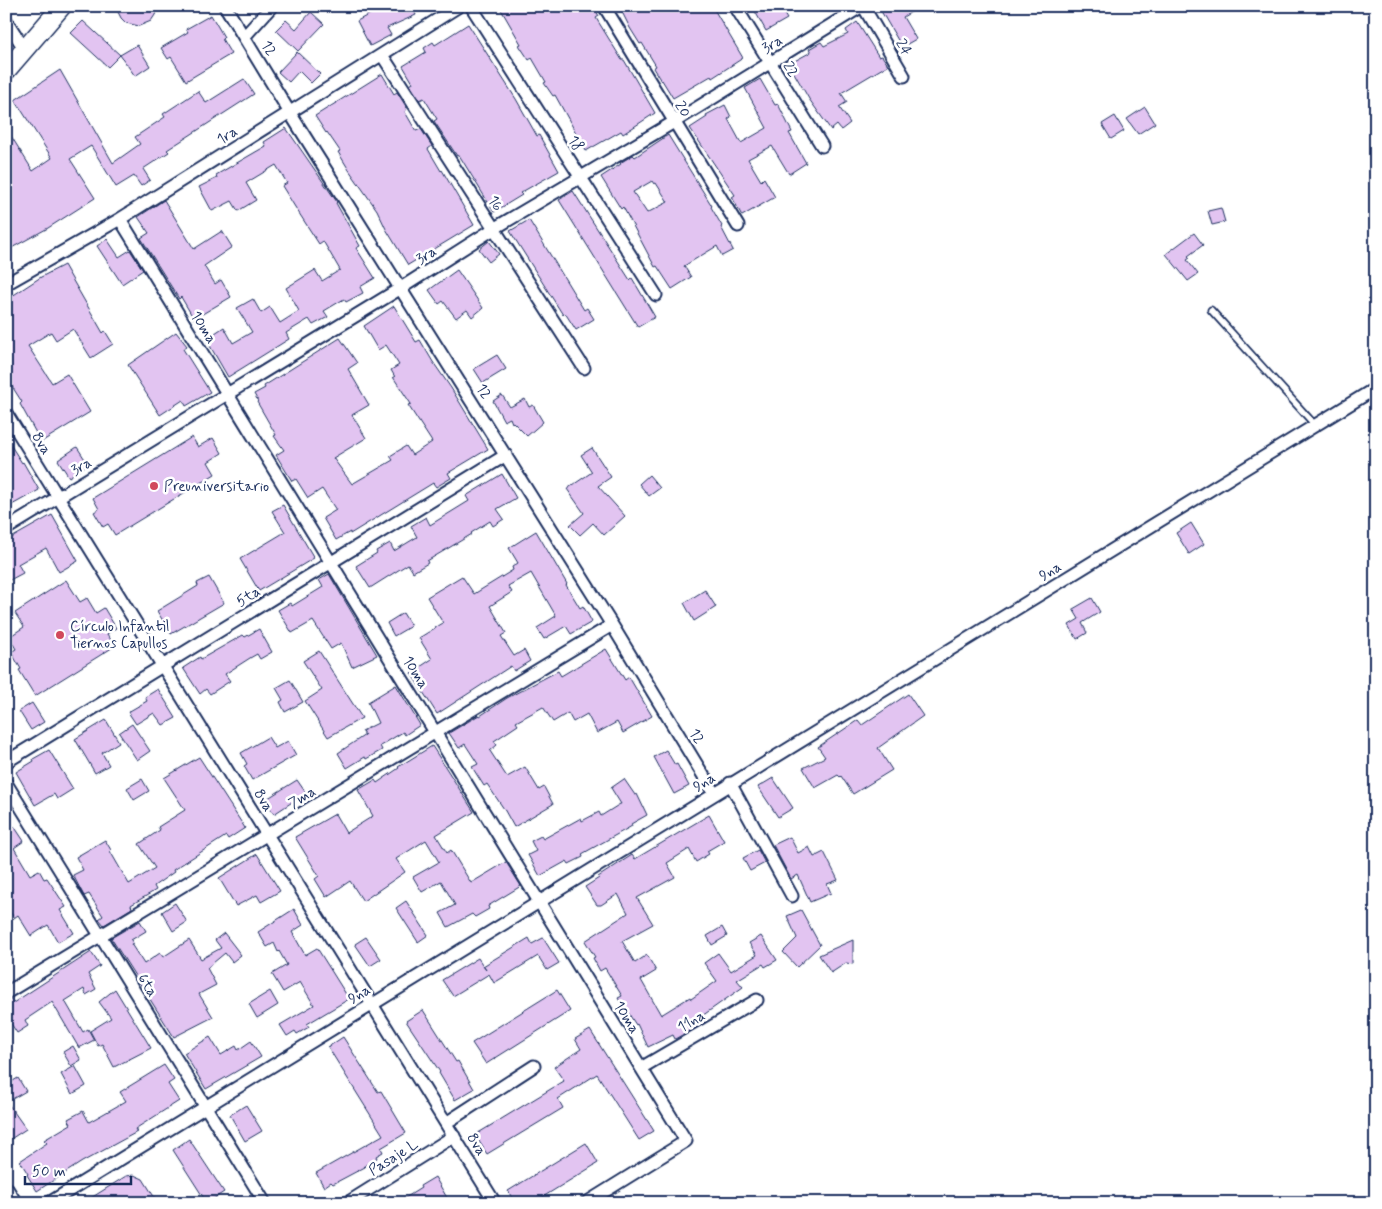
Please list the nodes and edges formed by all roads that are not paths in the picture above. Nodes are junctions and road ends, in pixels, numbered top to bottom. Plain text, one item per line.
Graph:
1 (62, 6) edge
2 (225, 6) edge
3 (272, 6) edge
4 (459, 6) edge
5 (471, 6) edge
6 (604, 6) edge
7 (735, 6) edge
8 (862, 6) edge
9 (6, 20) edge
10 (244, 37) junction
11 (25, 50) junction
12 (382, 55) junction
13 (769, 63) junction
14 (6, 70) edge
15 (904, 76) dead end
16 (290, 113) junction
17 (674, 122) junction
18 (822, 146) dead end
19 (581, 178) junction
20 (120, 219) junction
21 (738, 226) dead end
22 (495, 228) junction
23 (6, 284) edge
24 (401, 288) junction
25 (656, 295) dead end
26 (1211, 310) dead end
27 (584, 368) dead end
28 (1376, 388) edge
29 (227, 394) junction
30 (6, 413) edge
31 (1315, 425) junction
32 (506, 455) junction
33 (59, 497) junction
34 (6, 529) edge
35 (331, 563) junction
36 (612, 625) junction
37 (162, 666) junction
38 (435, 733) junction
39 (6, 762) edge
40 (6, 783) edge
41 (730, 783) junction
42 (714, 793) junction
43 (268, 835) junction
44 (792, 896) dead end
45 (539, 901) junction
46 (101, 936) junction
47 (6, 993) edge
48 (757, 1000) dead end
49 (372, 1004) junction
50 (534, 1066) dead end
51 (641, 1068) junction
52 (205, 1106) junction
53 (446, 1123) junction
54 (454, 1136) junction
55 (6, 1187) edge
56 (16, 1203) edge
57 (49, 1203) edge
58 (265, 1203) edge
59 (347, 1203) edge
60 (495, 1203) edge
61 (586, 1203) edge

1 - 11 main road
2 - 10 street, 12
3 - 10 street
4 - 12 street, 1ra
5 - 19 street, 18
6 - 17 street, 20
7 - 13 street, 22
8 - 13 street, 3ra
8 - 15 street, 24
9 - 11 street
10 - 16 street, 12
11 - 14 main road
12 - 16 street, 1ra
12 - 22 street, 16
13 - 17 street, 3ra
13 - 18 street, 22
16 - 20 street, 1ra
16 - 24 street, 12
17 - 19 street, 3ra
17 - 21 street, 20
19 - 22 street, 3ra
19 - 25 street, 18
20 - 23 street, 1ra
20 - 29 street, 10ma
22 - 24 street, 3ra
22 - 27 street, 16
24 - 29 street, 3ra
24 - 32 street, 12
26 - 31 lane
28 - 31 street, 9na
29 - 33 street, 3ra
29 - 35 street, 10ma
30 - 33 street, 8va
31 - 41 street, 9na
32 - 35 street, 5ta
32 - 36 street, 12
33 - 34 street, 3ra
33 - 37 street, 8va
35 - 37 street, 5ta
35 - 38 street, 10ma
36 - 38 street, 7ma
36 - 42 street, 12
37 - 39 street, 5ta
37 - 43 street, 8va
38 - 43 street, 7ma
38 - 45 street, 10ma
40 - 46 street, 6ta
41 - 42 street, 9na
41 - 44 street
42 - 45 street, 9na
43 - 46 street, 7ma
43 - 49 street, 8va
45 - 49 street, 9na
45 - 51 street, 10ma
46 - 47 street, 7ma
46 - 52 street, 6ta
48 - 51 street, 11na
49 - 52 street, 9na
49 - 53 street, 8va
50 - 53 street
51 - 61 street, 10ma
52 - 57 street, 9na
52 - 58 street, 6ta
53 - 54 street, 8va
54 - 59 street, Pasaje L
54 - 60 street, 8va
55 - 56 street

